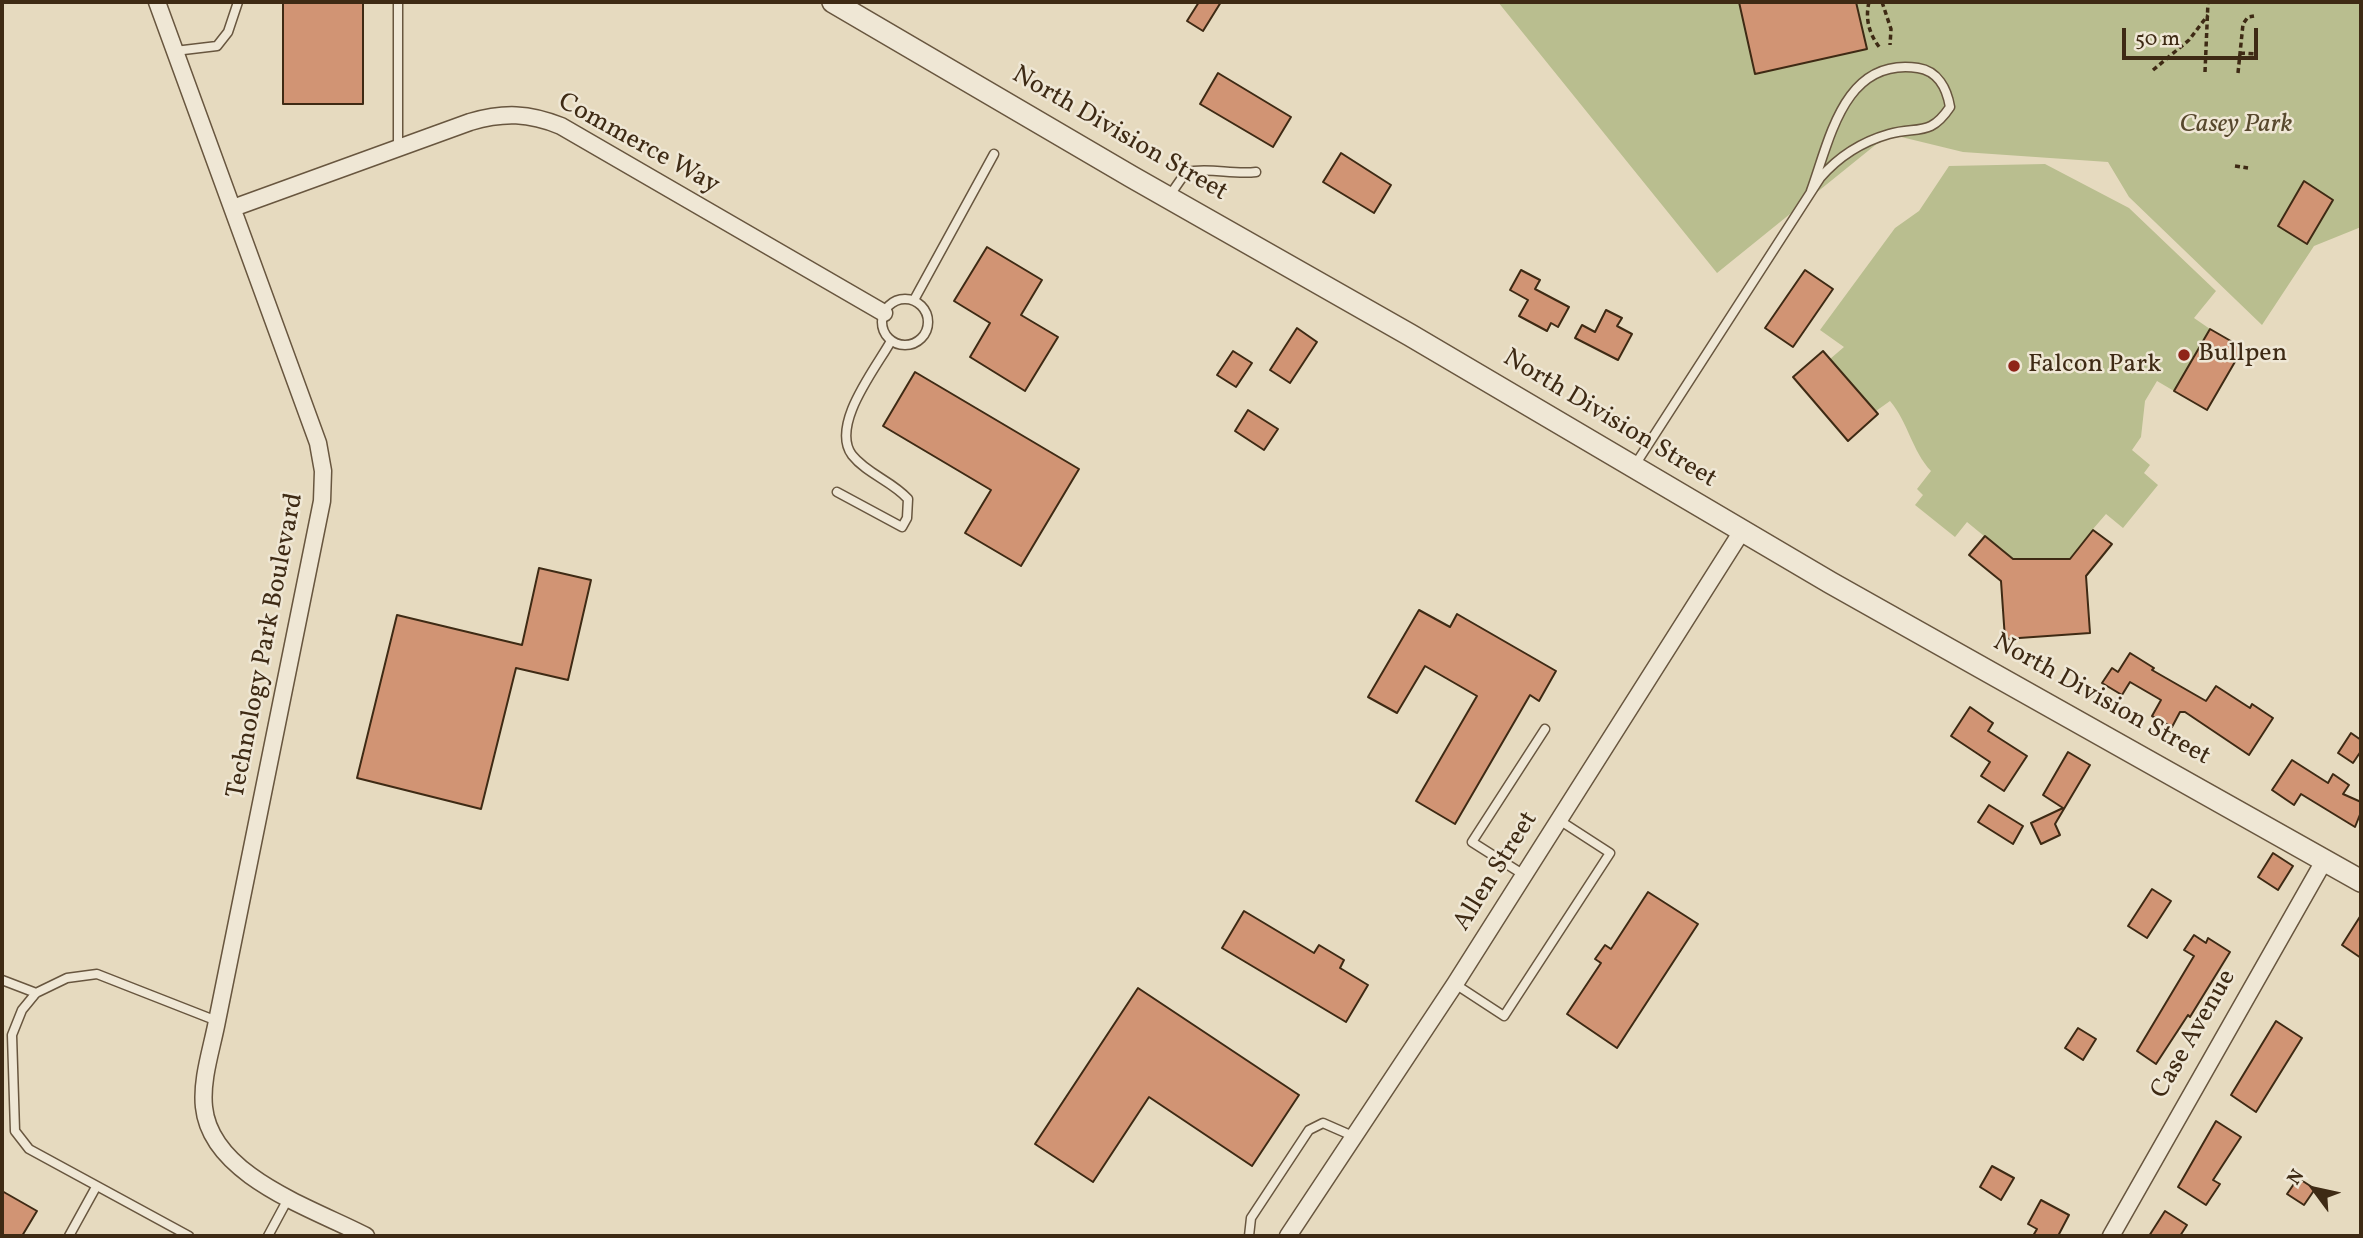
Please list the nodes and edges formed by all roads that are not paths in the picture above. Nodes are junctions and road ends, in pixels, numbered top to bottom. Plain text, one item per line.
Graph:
1 (157, 2) edge
2 (238, 2) edge
3 (398, 2) edge
4 (833, 2) edge
5 (175, 51) junction
6 (398, 149) junction
7 (995, 154) dead end
8 (1256, 172) dead end
9 (1811, 191) junction
10 (1168, 198) junction
11 (233, 208) junction
12 (914, 300) junction
13 (884, 313) junction
14 (891, 341) junction
15 (1633, 468) junction
16 (837, 492) dead end
17 (1742, 531) junction
18 (1545, 729) dead end
19 (1559, 820) junction
20 (2324, 860) junction
21 (1524, 875) junction
22 (2361, 881) edge
23 (2, 980) edge
24 (1455, 984) junction
25 (36, 993) junction
26 (217, 1021) junction
27 (1354, 1137) junction
28 (96, 1187) junction
29 (289, 1197) junction
30 (69, 1236) edge
31 (189, 1236) edge
32 (268, 1236) edge
33 (366, 1236) edge
34 (1249, 1236) edge
35 (1288, 1236) edge
36 (2111, 1236) edge

1 - 5 street, Technology Park Boulevard
2 - 5 lane
3 - 6 lane
4 - 10 street, North Division Street
5 - 11 street, Technology Park Boulevard
6 - 11 street, Commerce Way
6 - 13 street, Commerce Way
7 - 12 lane
8 - 10 lane
9 - 9 lane
9 - 15 lane
10 - 15 street, North Division Street
11 - 26 street, Technology Park Boulevard
12 - 13 lane
12 - 14 lane
13 - 14 lane
14 - 16 lane
15 - 17 street, North Division Street
17 - 19 street, Allen Street
17 - 20 street, North Division Street
18 - 21 lane
19 - 21 street, Allen Street
19 - 24 lane
20 - 22 street, North Division Street
20 - 36 street, Case Avenue
21 - 24 street, Allen Street
23 - 25 lane
24 - 27 street, Allen Street
25 - 26 lane
25 - 28 lane
26 - 29 street, Technology Park Boulevard
27 - 34 lane
27 - 35 street, Allen Street
28 - 30 lane
28 - 31 lane
29 - 32 lane
29 - 33 street, Technology Park Boulevard

